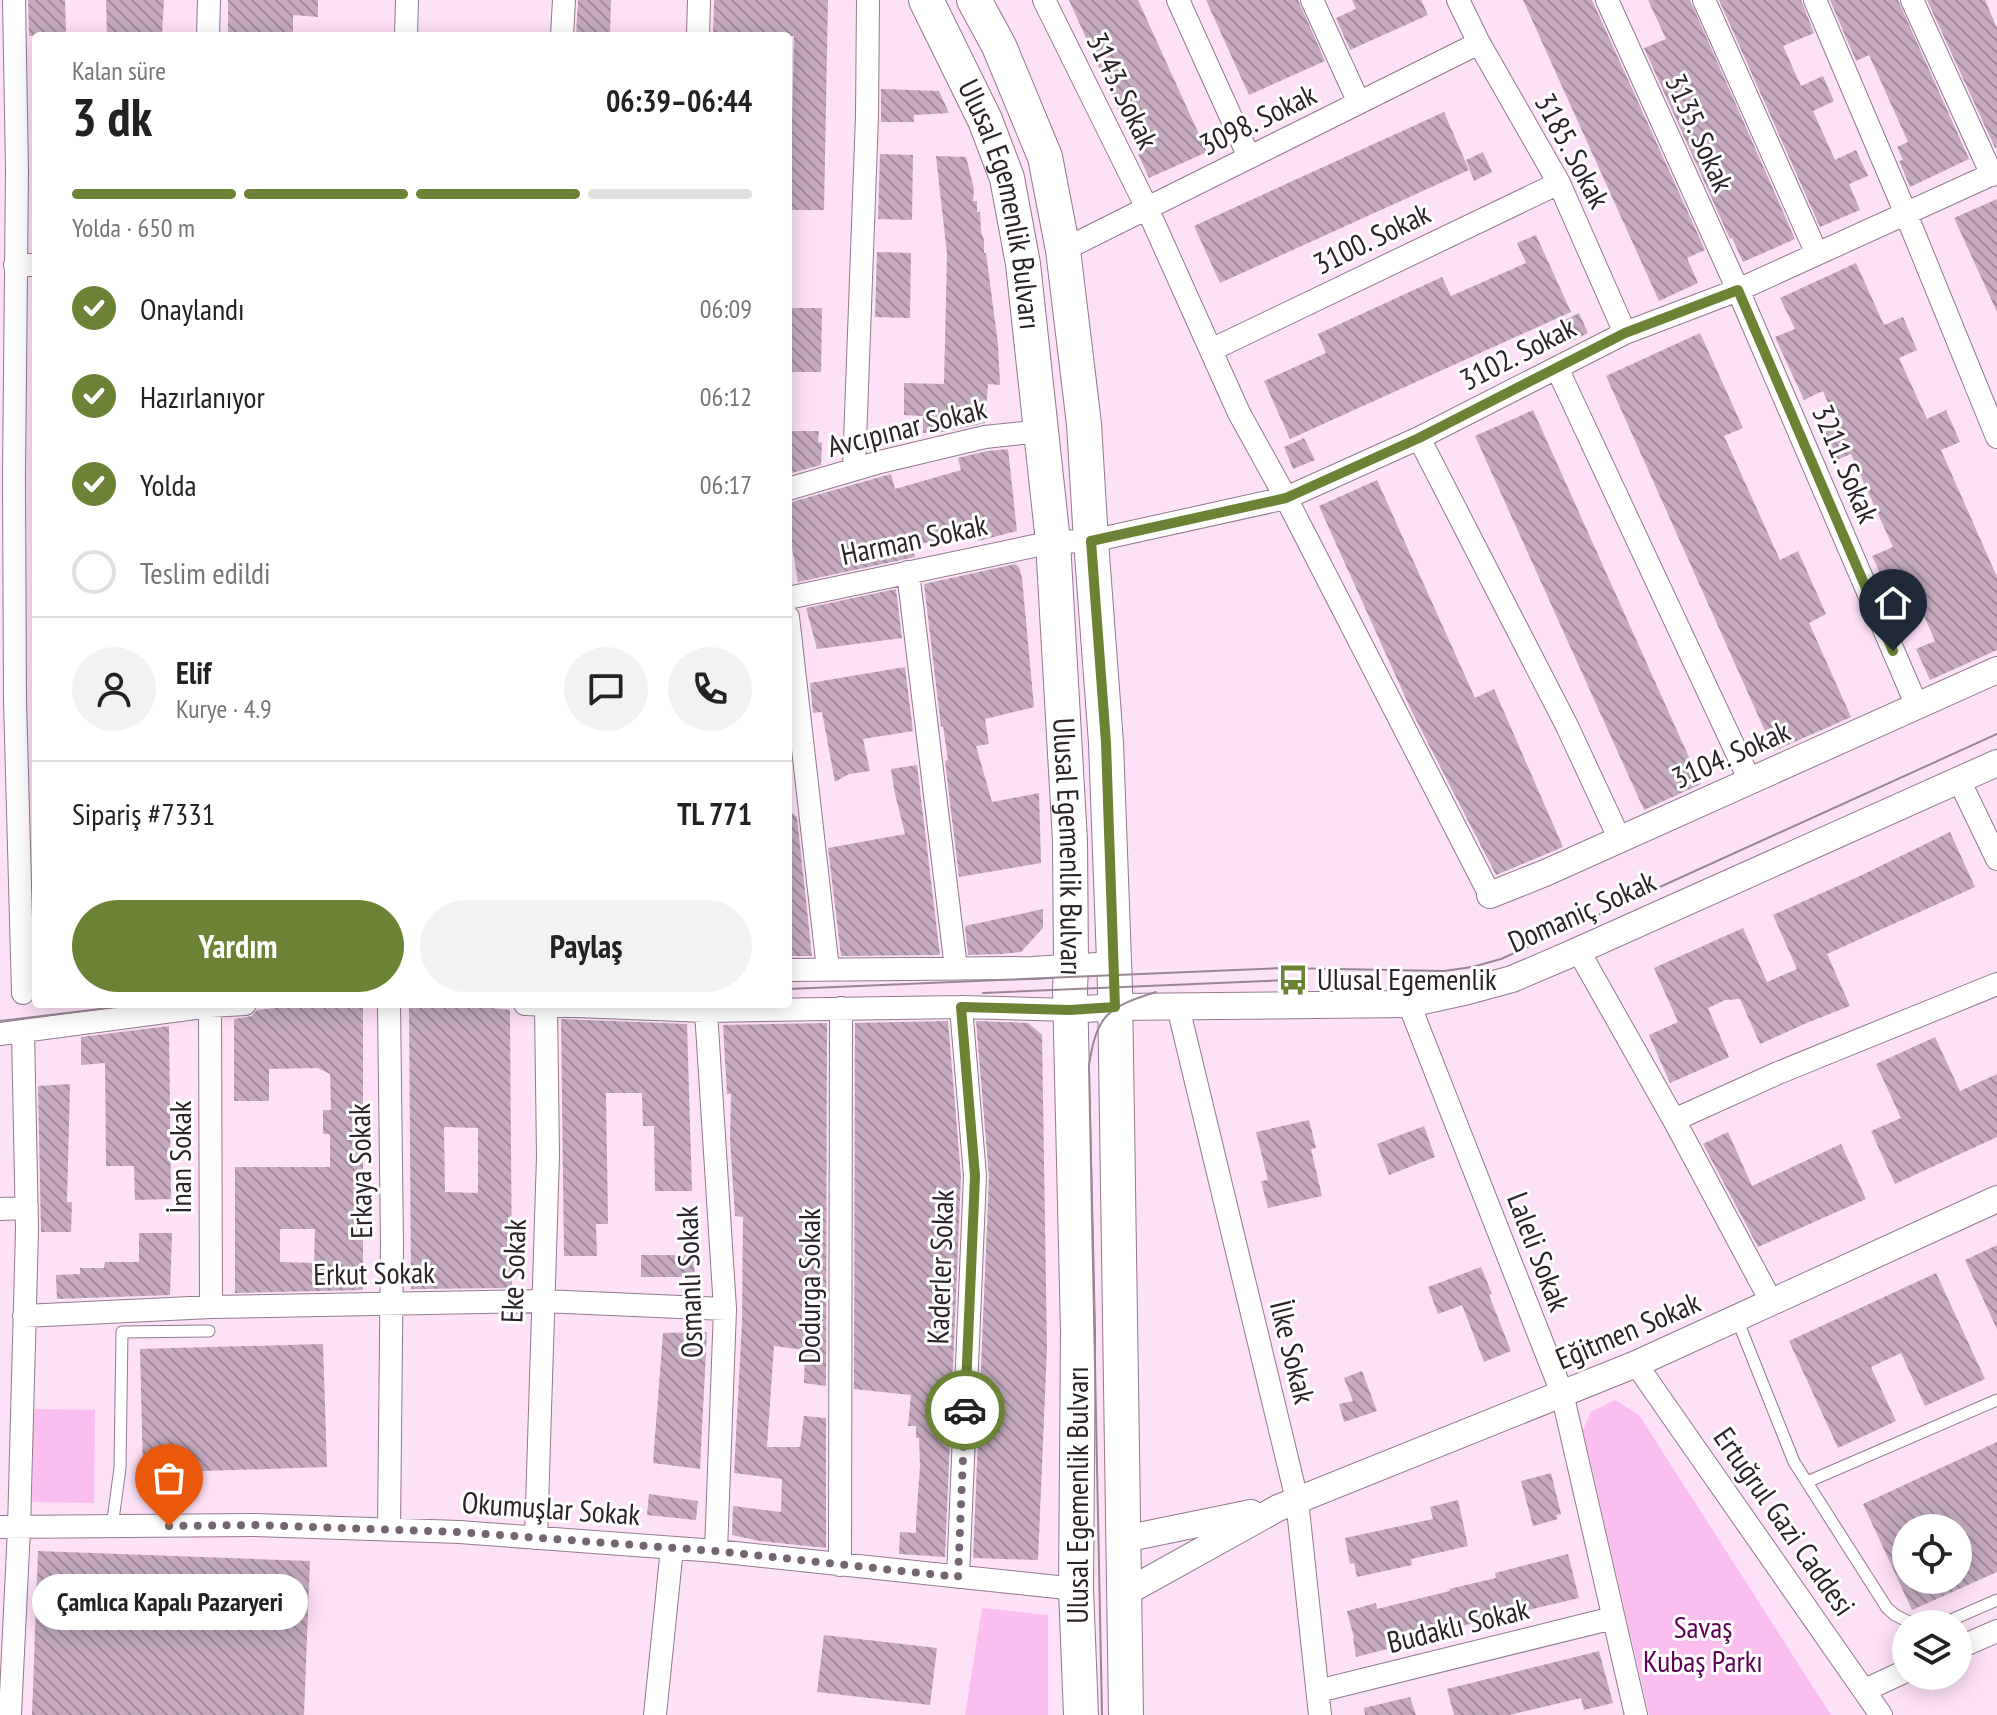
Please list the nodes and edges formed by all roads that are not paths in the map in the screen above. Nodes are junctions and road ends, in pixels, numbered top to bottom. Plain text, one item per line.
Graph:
1 (14, 0) edge
2 (209, 0) edge
3 (407, 0) edge
4 (564, 0) edge
5 (699, 0) edge
6 (868, 0) edge
7 (926, 0) edge
8 (974, 0) edge
9 (1044, 0) edge
10 (1178, 0) edge
11 (1312, 0) edge
12 (1458, 0) edge
13 (1607, 0) edge
14 (1704, 0) edge
15 (1815, 0) edge
16 (1912, 0) edge
17 (208, 32) edge
18 (406, 32) edge
19 (562, 32) edge
20 (698, 32) edge
21 (1479, 43) junction
22 (8, 87) edge
23 (1359, 103) junction
24 (1249, 157) junction
25 (1994, 173) edge
26 (1559, 183) junction
27 (1147, 208) junction
28 (1906, 214) junction
29 (1063, 250) junction
30 (1817, 254) junction
31 (17, 255) edge
32 (1738, 290) junction
33 (1625, 333) junction
34 (1211, 350) junction
35 (7, 365) edge
36 (1557, 368) junction
37 (1042, 431) junction
38 (1997, 437) edge
39 (1419, 438) junction
40 (854, 469) junction
41 (7, 477) edge
42 (792, 488) edge
43 (1286, 498) junction
44 (1091, 541) junction
45 (1053, 542) junction
46 (908, 572) junction
47 (792, 597) edge
48 (7, 600) edge
49 (792, 652) edge
50 (1997, 670) edge
51 (7, 702) edge
52 (1917, 706) junction
53 (1997, 763) edge
54 (1959, 780) junction
55 (1750, 781) junction
56 (9, 812) edge
57 (1620, 840) junction
58 (1997, 859) edge
59 (1490, 895) joint
60 (11, 924) edge
61 (1578, 950) junction
62 (1114, 963) junction
63 (1071, 966) junction
64 (956, 968) junction
65 (828, 969) junction
66 (792, 970) edge
67 (1997, 984) edge
68 (30, 992) edge
69 (0, 996) edge
70 (1409, 1004) junction
71 (961, 1007) junction
72 (1115, 1007) junction
73 (1178, 1007) junction
74 (195, 1008) edge
75 (210, 1008) edge
76 (389, 1008) edge
77 (536, 1008) edge
78 (621, 1008) edge
79 (841, 1008) junction
80 (1070, 1010) junction
81 (706, 1011) junction
82 (23, 1031) junction
83 (0, 1034) edge
84 (1674, 1120) junction
85 (1997, 1199) edge
86 (27, 1208) junction
87 (0, 1209) edge
88 (543, 1301) junction
89 (391, 1303) junction
90 (1772, 1303) junction
91 (211, 1307) junction
92 (725, 1309) junction
93 (24, 1316) junction
94 (1737, 1319) junction
95 (209, 1331) dead end
96 (0, 1361) edge
97 (23, 1361) junction
98 (1636, 1364) junction
99 (1562, 1393) junction
100 (1997, 1400) edge
101 (1807, 1482) junction
102 (1288, 1504) junction
103 (112, 1527) junction
104 (10, 1528) edge
105 (389, 1530) junction
106 (536, 1538) junction
107 (1124, 1539) junction
108 (672, 1548) junction
109 (716, 1551) junction
110 (840, 1565) junction
111 (958, 1577) junction
112 (1076, 1589) junction
113 (1125, 1593) junction
114 (1997, 1600) edge
115 (1972, 1611) edge
116 (1892, 1612) edge
117 (1613, 1618) junction
118 (1997, 1631) edge
119 (1972, 1642) edge
120 (6, 1668) edge
121 (1892, 1677) edge
122 (1865, 1690) junction
123 (1318, 1691) junction
124 (10, 1715) edge
125 (655, 1715) edge
126 (1081, 1715) edge
127 (1126, 1715) edge
128 (1320, 1715) edge
129 (1636, 1715) edge
130 (1881, 1715) edge

1 - 22 street
2 - 17 street
3 - 18 street
4 - 19 street
5 - 20 street
6 - 40 street
7 - 37 main road, Ulusal Egemenlik Bulvarı
8 - 29 main road, Ulusal Egemenlik Bulvarı
9 - 27 street, 3143. Sokak
10 - 24 street
11 - 23 street
12 - 21 street, 3185. Sokak
13 - 32 street, 3135. Sokak
14 - 30 street
15 - 28 street
16 - 25 street
21 - 23 street, 3098. Sokak
21 - 26 street, 3185. Sokak
22 - 31 street
23 - 24 street, 3098. Sokak
24 - 27 street, 3098. Sokak
25 - 28 street, 3102. Sokak
26 - 33 street, 3185. Sokak
26 - 34 street, 3100. Sokak
27 - 29 street, 3098. Sokak
27 - 34 street, 3143. Sokak
28 - 30 street, 3102. Sokak
28 - 38 street
29 - 44 main road, Ulusal Egemenlik Bulvarı
30 - 32 street, 3102. Sokak
31 - 35 street
32 - 33 street, 3102. Sokak
32 - 52 street, 3211. Sokak
33 - 36 street, 3102. Sokak
34 - 43 street, 3143. Sokak
35 - 41 street
36 - 39 street, 3102. Sokak
36 - 55 street
37 - 40 street, Avcıpınar Sokak
37 - 45 main road, Ulusal Egemenlik Bulvarı
39 - 43 street, 3102. Sokak
39 - 57 street
40 - 42 street, Avcıpınar Sokak
41 - 48 street
43 - 44 street, 3102. Sokak
43 - 59 street, 3143. Sokak
44 - 45 street, 3102. Sokak
44 - 62 main road, Ulusal Egemenlik Bulvarı
45 - 46 street, Harman Sokak
45 - 63 main road, Ulusal Egemenlik Bulvarı
46 - 47 street, Harman Sokak
46 - 64 street
48 - 51 street
49 - 65 street
50 - 52 street, 3104. Sokak
51 - 56 street
52 - 55 street, 3104. Sokak
53 - 54 street, Domaniç Sokak
54 - 58 street
54 - 61 street, Domaniç Sokak
55 - 57 street, 3104. Sokak
56 - 60 street
57 - 59 street, 3104. Sokak
60 - 68 street
61 - 70 street, Domaniç Sokak
61 - 84 street
62 - 63 street
62 - 72 main road, Ulusal Egemenlik Bulvarı
63 - 64 street
63 - 80 main road, Ulusal Egemenlik Bulvarı
64 - 65 street
65 - 66 street
67 - 84 street
68 - 69 street
70 - 73 street, Domaniç Sokak
70 - 99 street, Laleli Sokak
71 - 79 street
71 - 80 street
71 - 111 street, Kaderler Sokak
72 - 73 street, Domaniç Sokak
72 - 80 street, Domaniç Sokak
72 - 107 main road, Ulusal Egemenlik Bulvarı
73 - 102 street, İlke Sokak
74 - 82 street
75 - 91 street, İnan Sokak
76 - 89 street, Erkaya Sokak
77 - 88 street, Eke Sokak
78 - 81 street
79 - 81 street
79 - 110 street, Dodurga Sokak
80 - 112 main road, Ulusal Egemenlik Bulvarı
81 - 92 street, Osmanlı Sokak
82 - 83 street
82 - 86 street
84 - 90 street
85 - 90 street, Eğitmen Sokak
86 - 87 street
86 - 93 street
88 - 89 street, Erkut Sokak
88 - 92 street, Erkut Sokak
88 - 106 street, Eke Sokak
89 - 91 street, Erkut Sokak
89 - 105 street, Erkaya Sokak
90 - 94 street, Eğitmen Sokak
91 - 93 street, Erkut Sokak
92 - 109 street, Osmanlı Sokak
93 - 97 street
94 - 98 street, Eğitmen Sokak
94 - 101 lane
95 - 103 lane
96 - 97 street
97 - 104 street
98 - 99 street, Eğitmen Sokak
98 - 122 street, Ertuğrul Gazi Caddesi
99 - 102 street, Eğitmen Sokak
99 - 117 street, Laleli Sokak
100 - 101 lane
101 - 116 lane
102 - 107 street, Eğitmen Sokak
102 - 113 street, Eğitmen Sokak
102 - 123 street, İlke Sokak
103 - 104 street, Okumuşlar Sokak
103 - 105 street, Okumuşlar Sokak
104 - 120 street
105 - 106 street, Okumuşlar Sokak
106 - 108 street, Okumuşlar Sokak
107 - 113 main road, Ulusal Egemenlik Bulvarı
108 - 109 street, Okumuşlar Sokak
108 - 125 street
109 - 110 street, Okumuşlar Sokak
110 - 111 street, Okumuşlar Sokak
111 - 112 street, Okumuşlar Sokak
112 - 126 main road, Ulusal Egemenlik Bulvarı
113 - 127 main road, Ulusal Egemenlik Bulvarı
114 - 115 lane
117 - 123 street, Budaklı Sokak
117 - 129 street, Laleli Sokak
118 - 119 street
120 - 124 street
121 - 122 street
122 - 130 street, Ertuğrul Gazi Caddesi
123 - 128 street, İlke Sokak

